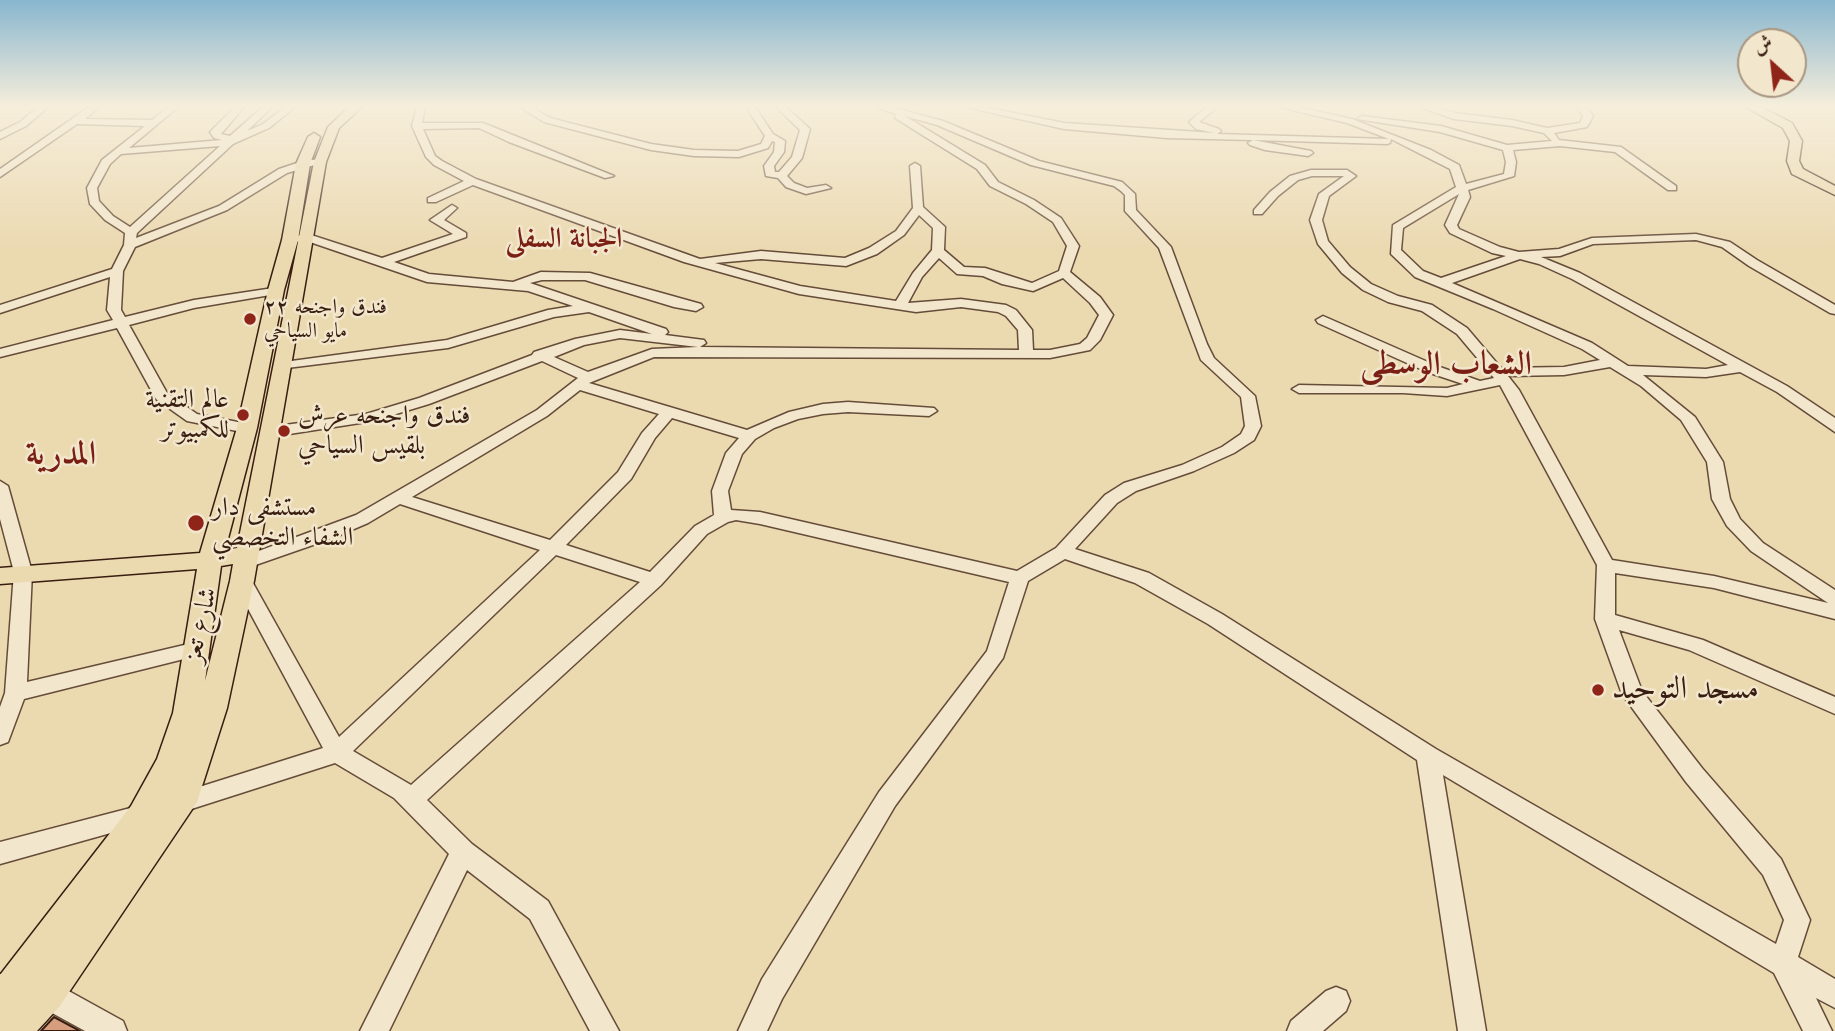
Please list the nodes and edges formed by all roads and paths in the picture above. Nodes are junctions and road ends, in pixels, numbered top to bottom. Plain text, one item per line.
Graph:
1 (27, 155) edge
2 (113, 155) edge
3 (218, 155) edge
4 (312, 155) edge
5 (316, 155) edge
6 (430, 155) edge
7 (553, 155) edge
8 (777, 155) edge
9 (798, 155) edge
10 (961, 155) edge
11 (1018, 155) edge
12 (1432, 155) edge
13 (1509, 155) edge
14 (1626, 155) edge
15 (1794, 155) edge
16 (311, 163) junction
17 (12, 166) junction
18 (915, 166) dead end
19 (0, 167) edge
20 (0, 174) edge
21 (609, 176) dead end
22 (782, 176) junction
23 (472, 181) junction
24 (826, 188) dead end
25 (1462, 188) junction
26 (1672, 188) dead end
27 (1835, 191) edge
28 (918, 208) junction
29 (1258, 212) dead end
30 (131, 232) junction
31 (299, 238) junction
32 (131, 245) junction
33 (938, 251) junction
34 (1521, 255) junction
35 (694, 261) junction
36 (380, 263) junction
37 (117, 271) junction
38 (1064, 273) junction
39 (1440, 283) junction
40 (511, 285) junction
41 (276, 290) junction
42 (1458, 291) junction
43 (900, 305) junction
44 (592, 307) junction
45 (696, 307) dead end
46 (1427, 308) junction
47 (0, 309) edge
48 (1835, 310) edge
49 (1323, 320) dead end
50 (121, 322) junction
51 (677, 340) junction
52 (767, 352) junction
53 (0, 353) edge
54 (1026, 354) junction
55 (539, 355) junction
56 (1614, 362) junction
57 (284, 366) junction
58 (1741, 367) junction
59 (1628, 370) junction
60 (1501, 376) junction
61 (584, 381) junction
62 (1483, 386) junction
63 (1299, 390) dead end
64 (670, 411) junction
65 (929, 411) dead end
66 (1835, 427) edge
67 (259, 430) junction
68 (749, 436) junction
69 (0, 486) edge
70 (399, 498) junction
71 (723, 517) junction
72 (551, 548) junction
73 (1062, 552) junction
74 (210, 560) junction
75 (1606, 565) junction
76 (243, 566) junction
77 (12, 574) edge
78 (1020, 578) junction
79 (654, 580) junction
80 (1835, 599) edge
81 (1835, 612) edge
82 (1605, 619) junction
83 (197, 649) junction
84 (16, 693) junction
85 (1835, 706) edge
86 (0, 736) edge
87 (337, 753) junction
88 (1428, 755) junction
89 (411, 800) junction
90 (182, 802) junction
91 (142, 815) junction
92 (463, 852) junction
93 (0, 853) edge
94 (1783, 963) junction
95 (46, 994) junction
96 (1835, 994) edge
97 (4, 995) edge
98 (1336, 1002) dead end
99 (13, 1031) edge
100 (113, 1031) edge
101 (374, 1031) edge
102 (605, 1031) edge
103 (752, 1031) edge
104 (1301, 1031) edge
105 (1472, 1031) edge
106 (1818, 1031) edge

1 - 17 street
2 - 30 street
3 - 30 street
4 - 16 main road, شارع تعز
5 - 16 main road, شارع تعز
6 - 23 street
7 - 21 street
8 - 22 street
9 - 22 street
10 - 38 street
11 - 73 street
12 - 25 street
13 - 25 street
14 - 26 street
15 - 27 main road
16 - 31 main road, شارع تعز
16 - 32 street
17 - 19 street
17 - 20 street
18 - 28 street
22 - 24 street
23 - 35 street
23 - 36 street
25 - 34 street
25 - 39 street
28 - 33 street
28 - 35 street
29 - 46 street
30 - 32 street
31 - 36 street
31 - 41 main road, شارع تعز
31 - 57 main road, شارع تعز
32 - 37 street
33 - 38 street
33 - 43 street
34 - 39 street
34 - 48 street
34 - 58 street
35 - 43 street
36 - 40 street
37 - 47 street
37 - 50 street
38 - 54 street
39 - 42 street
40 - 44 street
40 - 45 street
41 - 50 street
41 - 67 main road, شارع تعز
42 - 46 street
42 - 56 street
43 - 54 street
44 - 51 street
44 - 57 street
46 - 60 street
49 - 62 street
50 - 53 street
50 - 67 street
51 - 52 street
51 - 55 street
52 - 54 street
52 - 61 street
55 - 61 street
55 - 67 street
56 - 59 street
56 - 60 street
57 - 67 main road, شارع تعز
58 - 59 street
58 - 66 street
59 - 80 street
60 - 62 street
60 - 75 street
61 - 64 street
61 - 70 street
62 - 63 street
64 - 68 street
64 - 72 street
65 - 68 street
67 - 74 main road, شارع تعز
67 - 76 main road, شارع تعز
68 - 71 street
69 - 77 street
70 - 72 street
70 - 76 street
71 - 78 street
71 - 79 street
72 - 79 street
72 - 87 street
73 - 78 street
73 - 88 street
74 - 76 main road
74 - 77 main road
74 - 83 main road, شارع تعز
75 - 81 street
75 - 82 street
76 - 87 street
76 - 90 main road, شارع تعز
77 - 84 street
78 - 103 street
79 - 89 street
82 - 85 street
82 - 94 street
83 - 84 street
83 - 91 main road, شارع تعز
84 - 86 street
87 - 89 street
87 - 90 street
88 - 94 street
88 - 105 street
89 - 92 street
90 - 95 main road, شارع تعز
91 - 93 street
91 - 97 main road, شارع تعز
92 - 101 street
92 - 102 street
94 - 96 street
94 - 106 street
95 - 97 street
95 - 99 main road, شارع تعز
95 - 100 street
98 - 104 street

